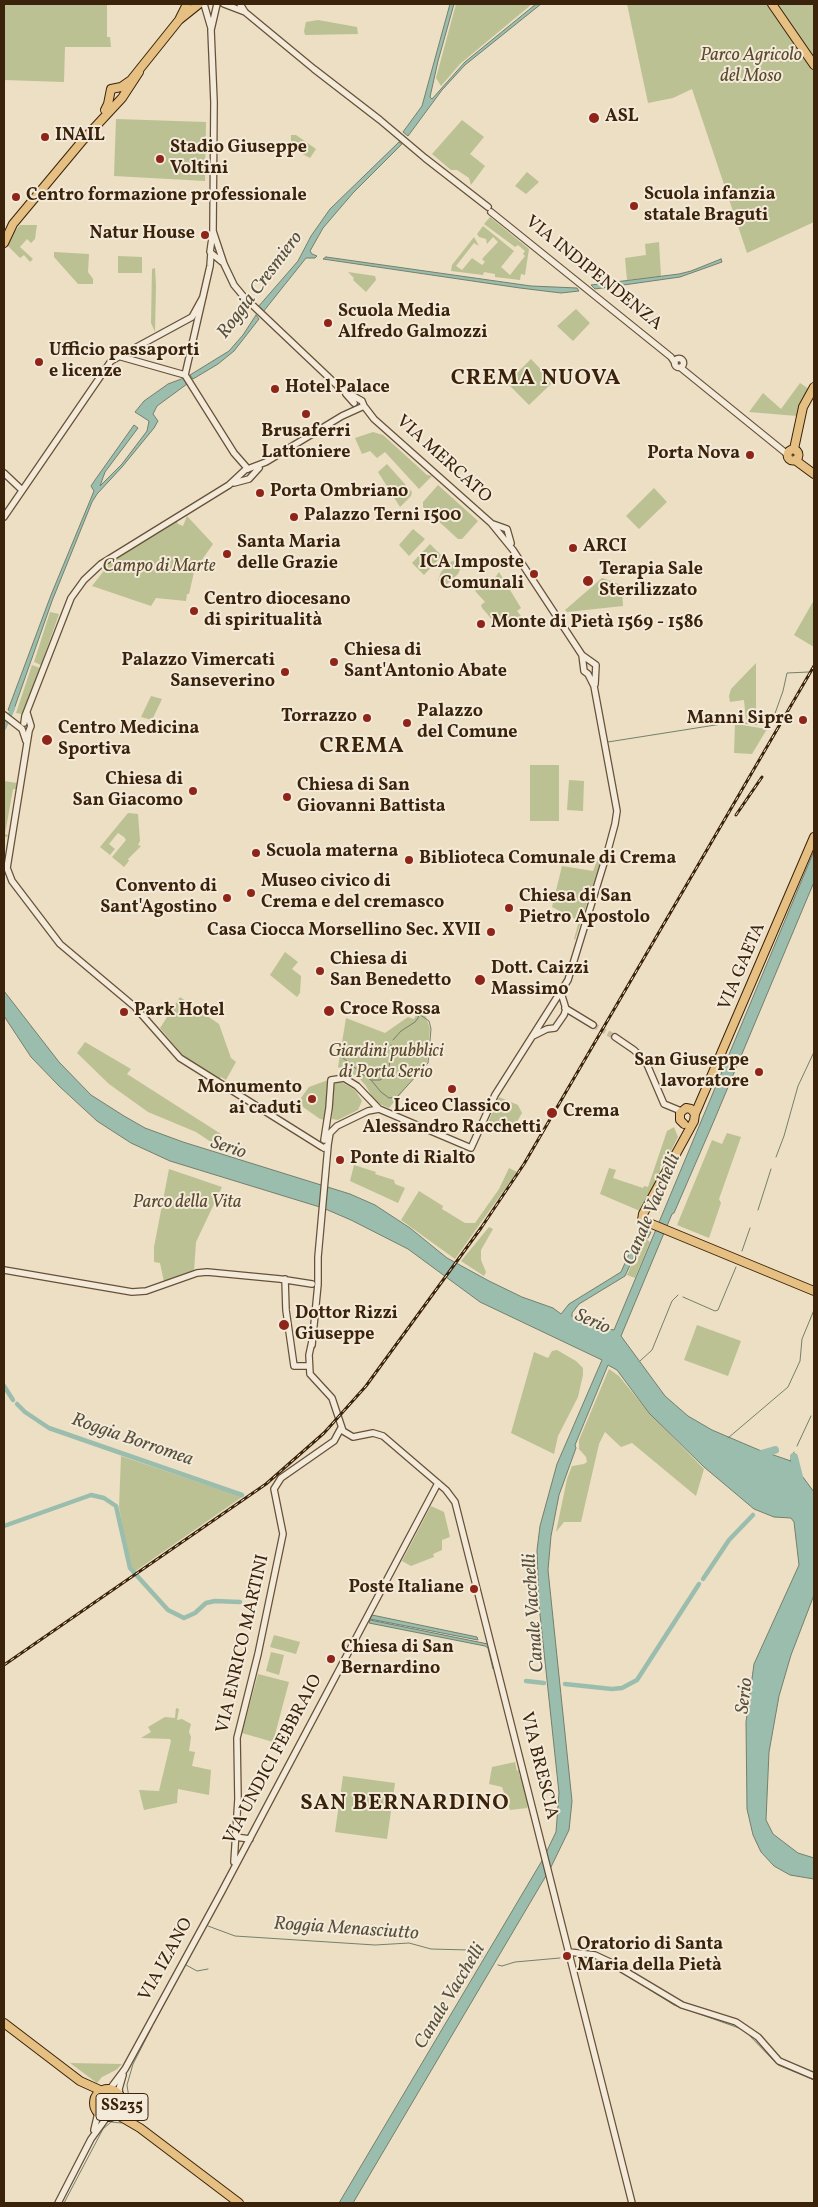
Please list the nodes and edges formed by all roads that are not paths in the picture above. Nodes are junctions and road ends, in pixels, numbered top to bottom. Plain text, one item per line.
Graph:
1 (187, 4) edge
2 (199, 4) edge
3 (204, 4) edge
4 (217, 4) edge
5 (224, 4) edge
6 (240, 4) edge
7 (772, 4) edge
8 (245, 12) junction
9 (180, 20) junction
10 (211, 30) junction
11 (814, 65) edge
12 (120, 94) junction
13 (110, 96) junction
14 (83, 140) junction
15 (13, 224) junction
16 (4, 231) edge
17 (4, 241) edge
18 (215, 252) junction
19 (203, 297) junction
20 (133, 348) junction
21 (118, 356) junction
22 (132, 359) junction
23 (186, 365) junction
24 (176, 371) junction
25 (185, 375) junction
26 (814, 387) edge
27 (358, 406) junction
28 (793, 454) junction
29 (814, 472) edge
30 (4, 473) edge
31 (246, 473) junction
32 (22, 490) junction
33 (4, 517) edge
34 (588, 662) junction
35 (596, 670) junction
36 (588, 674) junction
37 (594, 686) junction
38 (4, 714) edge
39 (26, 714) junction
40 (13, 719) junction
41 (25, 727) junction
42 (814, 837) edge
43 (6, 872) edge
44 (562, 989) junction
45 (552, 1006) junction
46 (565, 1006) junction
47 (564, 1015) junction
48 (575, 1016) junction
49 (592, 1025) tunnel mouth
50 (543, 1026) junction
51 (614, 1037) tunnel mouth
52 (531, 1038) junction
53 (379, 1109) junction
54 (695, 1111) junction
55 (678, 1112) junction
56 (688, 1123) junction
57 (324, 1144) junction
58 (4, 1270) edge
59 (285, 1279) junction
60 (314, 1282) junction
61 (814, 1291) edge
62 (312, 1341) junction
63 (308, 1366) junction
64 (317, 1381) junction
65 (341, 1428) junction
66 (438, 1483) junction
67 (235, 1837) junction
68 (250, 1839) junction
69 (235, 1845) junction
70 (244, 1850) junction
71 (234, 1865) junction
72 (569, 1952) junction
73 (4, 2022) edge
74 (125, 2069) junction
75 (814, 2076) edge
76 (80, 2081) junction
77 (106, 2090) junction
78 (120, 2095) junction
79 (95, 2104) junction
80 (122, 2107) junction
81 (98, 2113) junction
82 (116, 2114) junction
83 (108, 2117) junction
84 (140, 2128) junction
85 (91, 2139) junction
86 (58, 2203) edge
87 (239, 2203) edge
88 (632, 2203) edge

1 - 9 main road
2 - 9 main road
3 - 10 street
4 - 10 street
5 - 8 street, VIA INDIPENDENZA
6 - 8 street, VIA INDIPENDENZA
7 - 11 main road
8 - 28 street, VIA INDIPENDENZA
9 - 12 main road
10 - 18 street
12 - 13 main road
12 - 13 main road
12 - 14 main road
13 - 14 main road
14 - 15 main road
15 - 16 main road
15 - 17 main road
18 - 19 street
18 - 27 street, VIA MERCATO
19 - 20 street
19 - 23 street
20 - 21 street
20 - 22 street
21 - 22 street
21 - 32 street
22 - 24 street
23 - 24 street
23 - 25 street
24 - 25 street
25 - 31 street
26 - 28 main road
27 - 31 street
27 - 34 street, VIA MERCATO
28 - 29 main road
30 - 32 street
31 - 39 street
32 - 33 street
34 - 35 street
34 - 36 street
35 - 36 street
35 - 37 street
36 - 37 street
37 - 44 street
38 - 40 street
39 - 40 street
39 - 41 street
40 - 41 street
41 - 43 street
42 - 54 main road, VIA GAETA
43 - 57 street
44 - 45 street
44 - 46 street
45 - 46 street
45 - 50 street
46 - 47 street
46 - 48 street
47 - 48 street
47 - 50 street
48 - 49 street
50 - 52 street
50 - 52 street
51 - 55 street
52 - 53 street
53 - 57 street
53 - 57 street
54 - 55 main road
54 - 56 main road, VIA GAETA
55 - 56 main road
56 - 61 main road
57 - 60 street
58 - 59 street
59 - 60 street
59 - 63 street
60 - 62 street
62 - 63 street
62 - 64 street
63 - 64 street
64 - 65 street
65 - 66 street, VIA BRESCIA
65 - 67 street, VIA ENRICO MARTINI
66 - 68 street, VIA UNDICI FEBBRAIO
66 - 72 street, VIA BRESCIA
67 - 68 street
67 - 69 street, VIA ENRICO MARTINI
68 - 70 street, VIA UNDICI FEBBRAIO
69 - 70 street
69 - 71 street, VIA ENRICO MARTINI
70 - 71 street, VIA UNDICI FEBBRAIO
71 - 74 street, VIA IZANO
72 - 75 street
72 - 88 street, VIA BRESCIA
73 - 76 main road
74 - 77 street, VIA IZANO
74 - 78 street, VIA IZANO
76 - 77 main road, SS235
76 - 79 main road, SS235
77 - 78 main road, SS235
77 - 79 main road, SS235
78 - 80 main road, SS235
79 - 81 main road, SS235
80 - 82 main road, SS235
80 - 84 main road, SS235
81 - 83 main road, SS235
81 - 85 street
82 - 83 main road, SS235
82 - 84 main road, SS235
83 - 85 street
84 - 87 main road
85 - 86 street

